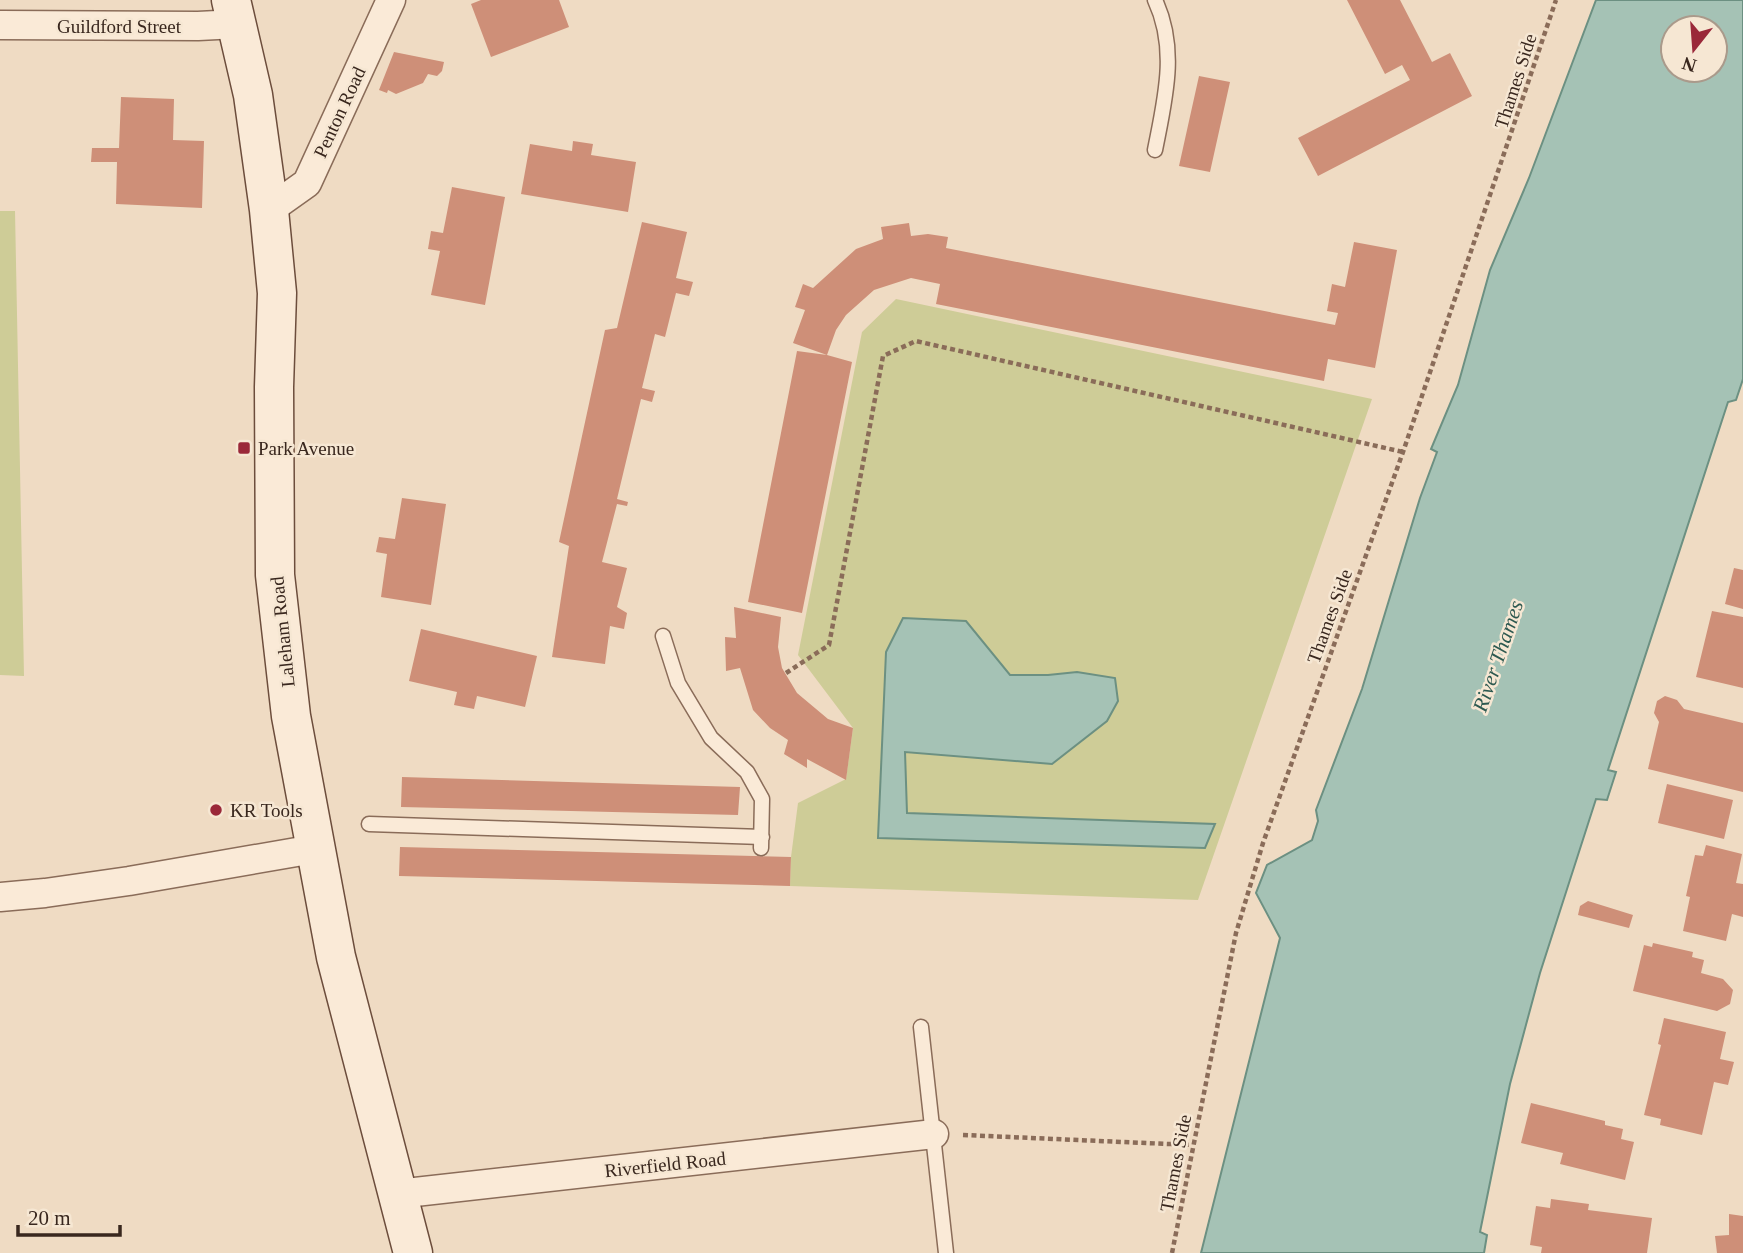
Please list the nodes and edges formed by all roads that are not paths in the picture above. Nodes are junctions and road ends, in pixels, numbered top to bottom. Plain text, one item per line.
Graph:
1 (391, 0) edge
2 (1155, 0) edge
3 (234, 12) edge
4 (0, 25) edge
5 (1155, 150) dead end
6 (269, 209) junction
7 (663, 636) dead end
8 (369, 824) dead end
9 (314, 849) junction
10 (0, 897) edge
11 (921, 1027) dead end
12 (934, 1134) junction
13 (397, 1194) junction
14 (413, 1253) edge
15 (946, 1253) edge

1 - 6 street, Penton Road
2 - 5 lane
3 - 4 street, Guildford Street
3 - 6 main road, Laleham Road
6 - 9 main road, Laleham Road
7 - 8 lane
9 - 10 street
9 - 13 main road, Laleham Road
11 - 12 lane
12 - 13 street, Riverfield Road
12 - 15 lane
13 - 14 main road, Laleham Road

